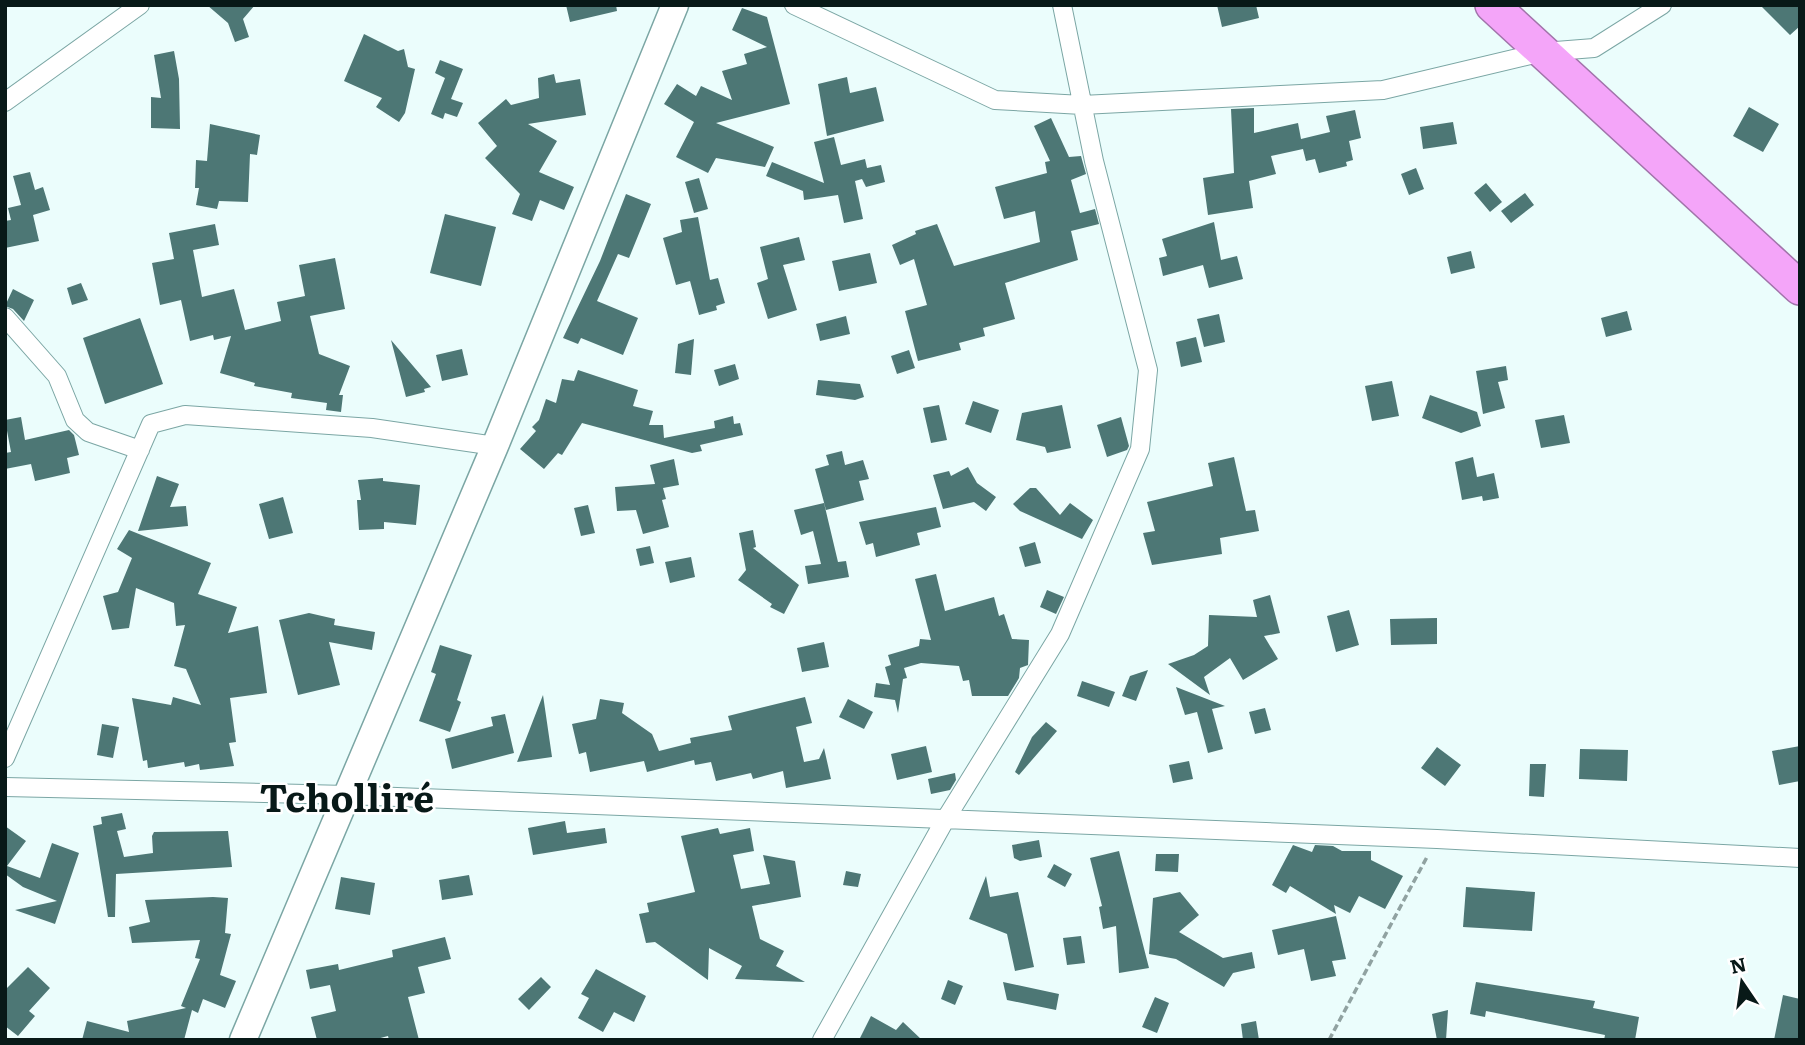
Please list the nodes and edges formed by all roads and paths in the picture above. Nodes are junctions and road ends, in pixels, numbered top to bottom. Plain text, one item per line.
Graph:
1 (140, 5) edge
2 (676, 5) edge
3 (794, 5) edge
4 (1062, 5) edge
5 (1492, 5) edge
6 (1662, 5) edge
7 (1543, 52) junction
8 (5, 102) edge
9 (1082, 105) junction
10 (1800, 288) edge
11 (5, 317) edge
12 (495, 446) junction
13 (140, 450) junction
14 (5, 758) edge
15 (5, 787) edge
16 (347, 795) junction
17 (945, 820) junction
18 (1437, 839) junction
19 (1800, 858) edge
20 (243, 1040) edge
21 (822, 1040) edge
22 (1329, 1040) edge

1 - 8 street
2 - 12 main road
3 - 9 street
4 - 9 street
5 - 7 highway
6 - 7 street
7 - 9 street
7 - 10 highway
9 - 17 street
11 - 13 street
12 - 13 street
12 - 16 main road
13 - 14 street
15 - 16 street
16 - 17 street
16 - 20 main road
17 - 18 street
17 - 21 street
18 - 19 street
18 - 22 path

